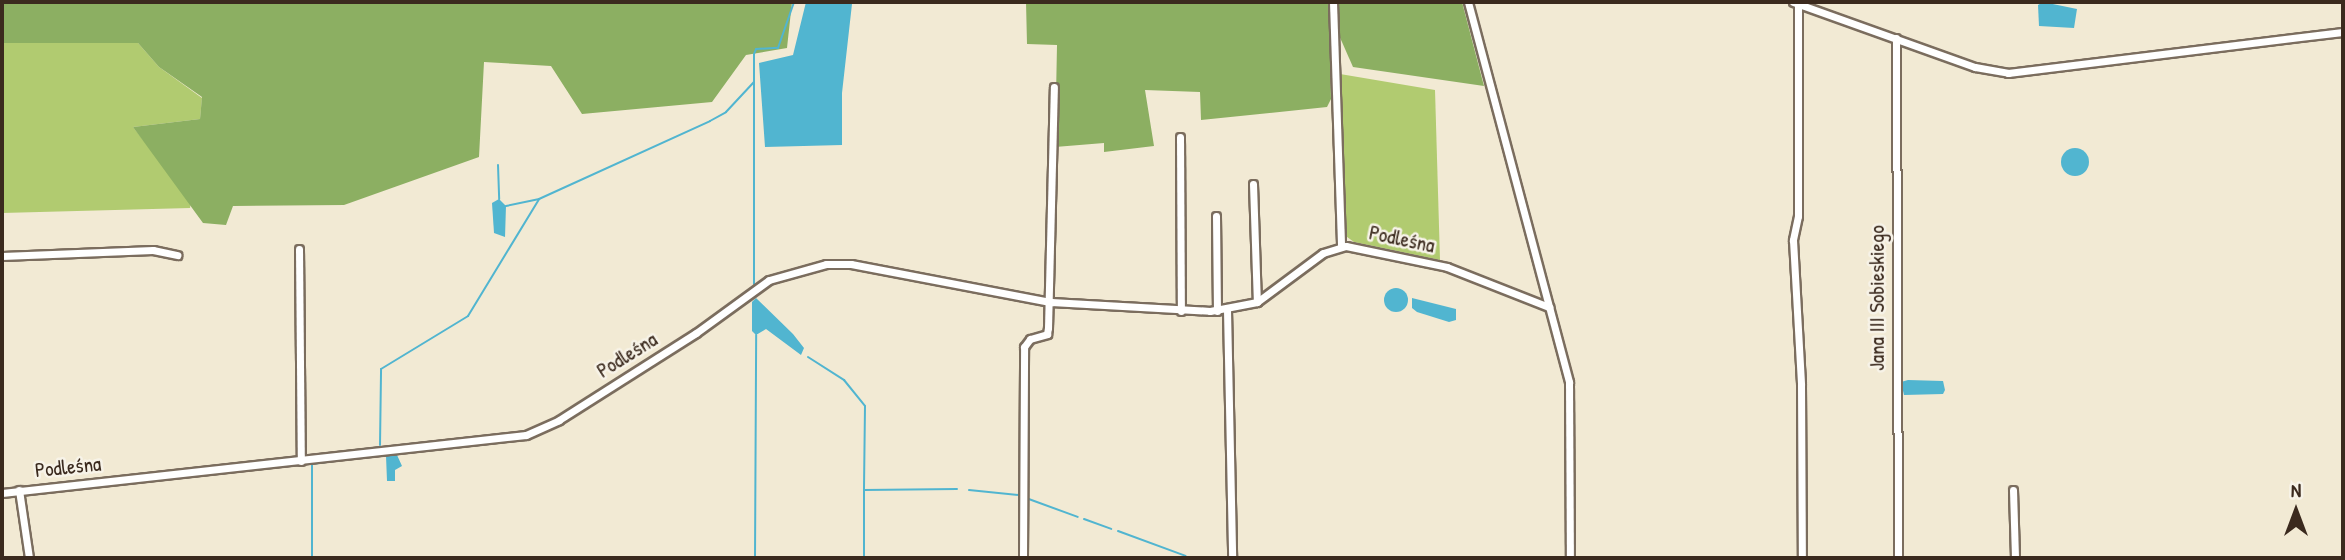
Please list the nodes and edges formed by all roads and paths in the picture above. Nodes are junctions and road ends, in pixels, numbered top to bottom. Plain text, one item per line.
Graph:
1 (1333, 2) edge
2 (1468, 2) edge
3 (1796, 3) edge
4 (2343, 32) edge
5 (1896, 38) junction
6 (1054, 87) dead end
7 (1180, 137) dead end
8 (1253, 184) dead end
9 (1216, 216) dead end
10 (1341, 246) junction
11 (299, 248) dead end
12 (177, 255) dead end
13 (2, 256) edge
14 (1051, 302) junction
15 (1257, 302) junction
16 (1549, 307) junction
17 (1227, 310) junction
18 (1181, 311) junction
19 (1217, 311) junction
20 (301, 461) junction
21 (19, 490) junction
22 (2013, 490) dead end
23 (2, 493) edge
24 (29, 558) edge
25 (1023, 558) edge
26 (1232, 558) edge
27 (1570, 558) edge
28 (1802, 558) edge
29 (1898, 558) edge
30 (2015, 558) edge

1 - 10 street
2 - 16 street
3 - 5 street
3 - 28 street
4 - 5 street
5 - 29 street, Jana III Sobieskiego
6 - 14 street
7 - 18 street
8 - 15 street
9 - 19 street
10 - 15 street, Podleśna
10 - 16 street, Podleśna
11 - 20 street
12 - 13 street
14 - 18 street, Podleśna
14 - 20 street, Podleśna
14 - 25 street
15 - 17 street, Podleśna
16 - 27 street
17 - 19 street, Podleśna
17 - 26 street
18 - 19 street, Podleśna
20 - 21 street, Podleśna
21 - 23 street, Podleśna
21 - 24 street
22 - 30 street

